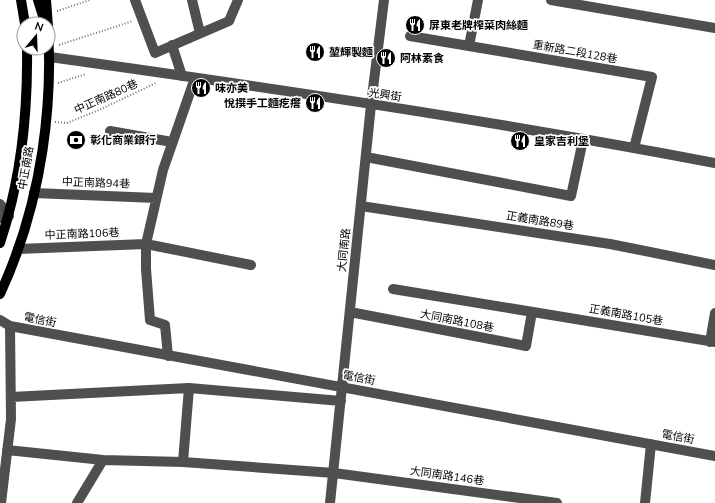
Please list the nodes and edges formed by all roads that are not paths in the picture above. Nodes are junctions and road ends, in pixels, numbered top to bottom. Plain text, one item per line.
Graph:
1 (21, 0) edge
2 (27, 0) edge
3 (38, 0) edge
4 (46, 0) edge
5 (135, 0) edge
6 (192, 0) edge
7 (238, 0) edge
8 (384, 0) edge
9 (478, 0) edge
10 (551, 0) edge
11 (24, 16) edge
12 (26, 16) edge
13 (43, 16) edge
14 (48, 16) edge
15 (715, 28) edge
16 (200, 33) junction
17 (410, 36) dead end
18 (172, 45) junction
19 (56, 46) edge
20 (469, 46) junction
21 (27, 56) edge
22 (50, 56) edge
23 (182, 76) junction
24 (194, 78) junction
25 (371, 105) junction
26 (110, 131) dead end
27 (583, 140) junction
28 (172, 142) junction
29 (634, 148) junction
30 (366, 157) junction
31 (715, 163) edge
32 (34, 193) junction
33 (156, 198) junction
34 (0, 204) edge
35 (361, 206) junction
36 (4, 217) edge
37 (0, 243) edge
38 (146, 244) junction
39 (18, 249) junction
40 (251, 265) dead end
41 (715, 265) edge
42 (393, 289) dead end
43 (0, 294) edge
44 (350, 312) junction
45 (532, 312) junction
46 (715, 313) edge
47 (0, 320) edge
48 (10, 326) junction
49 (712, 342) edge
50 (168, 356) junction
51 (343, 387) junction
52 (189, 388) junction
53 (11, 397) junction
54 (341, 401) junction
55 (651, 444) junction
56 (7, 450) junction
57 (715, 456) edge
58 (103, 460) junction
59 (184, 462) junction
60 (334, 473) junction
61 (542, 502) edge
62 (1, 503) edge
63 (77, 503) edge
64 (330, 503) edge
65 (557, 503) edge
66 (645, 503) edge

1 - 11 main road
2 - 12 main road
3 - 13 main road
4 - 14 main road, 中正南路
5 - 18 street
6 - 16 street
7 - 16 street
8 - 25 street, 大同南路
9 - 20 street
10 - 15 street
16 - 18 street
17 - 20 street
18 - 23 street
19 - 23 street, 光興街
20 - 29 street, 重新路二段128巷
21 - 36 main road, 中正南路
22 - 32 main road, 中正南路
23 - 24 street, 光興街
24 - 25 street, 光興街
24 - 28 street
25 - 27 street, 光興街
25 - 30 street, 大同南路
26 - 28 street
27 - 29 street, 光興街
27 - 30 street
28 - 33 street
29 - 31 street, 光興街
30 - 35 street, 大同南路
32 - 33 street, 中正南路94巷
32 - 39 main road, 中正南路
33 - 38 street
34 - 36 street
35 - 41 street, 正義南路89巷
35 - 44 street, 大同南路
36 - 37 main road, 中正南路
38 - 39 street, 中正南路106巷
38 - 40 street, 中正南路106巷
38 - 50 street
39 - 43 main road, 中正南路
42 - 45 street, 正義南路105巷
44 - 45 street, 大同南路108巷
44 - 51 street, 大同南路
45 - 49 street, 正義南路105巷
46 - 49 street
47 - 48 street, 電信街
48 - 50 street, 電信街
48 - 53 street
50 - 51 street, 電信街
51 - 54 street, 大同南路
51 - 55 street, 電信街
52 - 53 street
52 - 54 street
52 - 59 street
53 - 56 street
54 - 60 street, 大同南路
55 - 57 street, 電信街
55 - 66 street
56 - 58 street, 大同南路146巷
56 - 62 street
58 - 59 street, 大同南路146巷
58 - 63 street
59 - 60 street, 大同南路146巷
60 - 61 street, 大同南路146巷
60 - 64 street, 大同南路
61 - 65 street, 大同南路146巷

